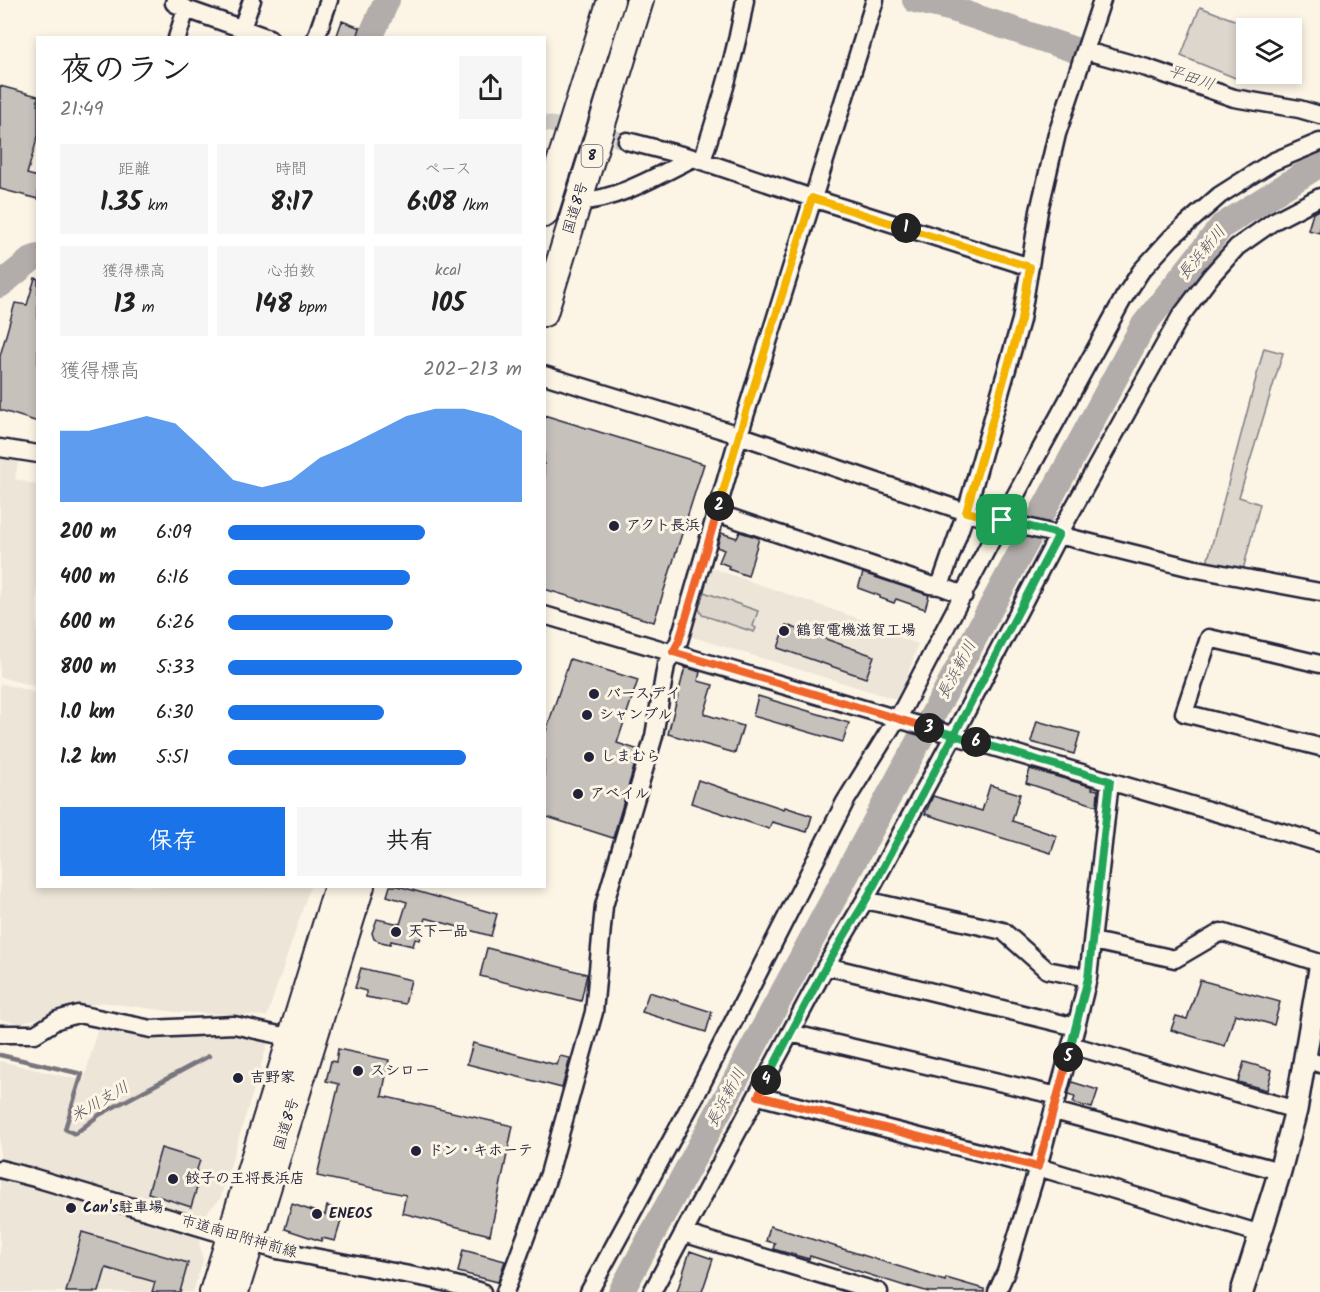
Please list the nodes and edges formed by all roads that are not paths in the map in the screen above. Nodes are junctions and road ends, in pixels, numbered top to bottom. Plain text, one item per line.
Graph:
1 (252, 0) edge
2 (328, 0) edge
3 (611, 0) edge
4 (640, 0) edge
5 (745, 0) edge
6 (875, 0) edge
7 (1102, 0) edge
8 (181, 4) edge
9 (242, 28) junction
10 (177, 36) edge
11 (264, 36) edge
12 (317, 36) edge
13 (1086, 51) junction
14 (1320, 115) edge
15 (627, 141) tunnel mouth
16 (1320, 142) edge
17 (698, 160) junction
18 (1320, 197) edge
19 (812, 198) junction
20 (578, 202) junction
21 (546, 208) edge
22 (1030, 267) junction
23 (546, 306) edge
24 (546, 376) edge
25 (739, 435) junction
26 (0, 448) edge
27 (36, 454) edge
28 (966, 512) junction
29 (717, 513) junction
30 (1006, 520) junction
31 (1055, 534) junction
32 (940, 586) junction
33 (1320, 592) edge
34 (964, 594) junction
35 (546, 616) edge
36 (673, 652) junction
37 (1320, 664) edge
38 (900, 719) junction
39 (950, 734) junction
40 (1320, 747) edge
41 (1110, 781) junction
42 (1320, 843) edge
43 (337, 888) edge
44 (360, 888) edge
45 (866, 900) junction
46 (1093, 941) junction
47 (1320, 963) edge
48 (826, 966) junction
49 (1320, 969) edge
50 (1088, 978) junction
51 (1076, 1027) junction
52 (1316, 1028) edge
53 (790, 1033) junction
54 (0, 1034) edge
55 (291, 1040) junction
56 (1071, 1045) junction
57 (1312, 1062) edge
58 (758, 1096) junction
59 (1056, 1103) junction
60 (1296, 1110) junction
61 (1038, 1167) junction
62 (0, 1169) edge
63 (1280, 1170) junction
64 (683, 1233) junction
65 (1261, 1234) junction
66 (240, 1240) junction
67 (213, 1292) edge
68 (235, 1292) edge
69 (482, 1292) edge
70 (505, 1292) edge
71 (589, 1292) edge
72 (652, 1292) edge
73 (879, 1292) edge
74 (997, 1292) edge
75 (1242, 1292) edge

1 - 9 street
2 - 12 street
3 - 21 highway, 国道8号 / 8
4 - 20 highway, 国道8号 / 8
5 - 17 street
6 - 19 street
7 - 13 street
8 - 9 street
8 - 10 street
9 - 11 street
13 - 14 street
13 - 22 street
15 - 17 street
16 - 30 street
17 - 19 street
17 - 20 street
18 - 31 street
19 - 22 street
19 - 25 street
20 - 23 highway, 国道8号 / 8
22 - 28 street
24 - 25 street
25 - 28 street
25 - 29 street
26 - 27 street
28 - 30 street
28 - 32 street
29 - 32 street
29 - 36 street
30 - 31 street
30 - 34 street
31 - 33 street
31 - 39 street
32 - 34 street
34 - 38 street
35 - 36 street
36 - 38 street
36 - 70 street
37 - 40 street
38 - 39 street
38 - 71 street
39 - 41 street
39 - 45 street
41 - 42 street
41 - 46 street
43 - 55 highway, 国道8号
44 - 66 highway, 国道8号
45 - 48 street
45 - 50 street
46 - 47 street
46 - 50 street
48 - 51 street
48 - 53 street
49 - 52 main road
50 - 51 street
51 - 56 street
52 - 57 main road
53 - 58 street
53 - 59 street
54 - 55 street
55 - 66 highway, 国道8号
56 - 59 street
56 - 60 street
57 - 60 main road
58 - 61 street
58 - 64 street
59 - 61 street
59 - 63 street
60 - 63 main road
61 - 65 street
61 - 74 street
62 - 66 street, 市道南田附神前線
63 - 65 main road
64 - 72 street
64 - 73 street
65 - 75 main road
66 - 67 highway, 国道8号
66 - 68 highway, 国道8号
66 - 69 street, 市道南田附神前線

